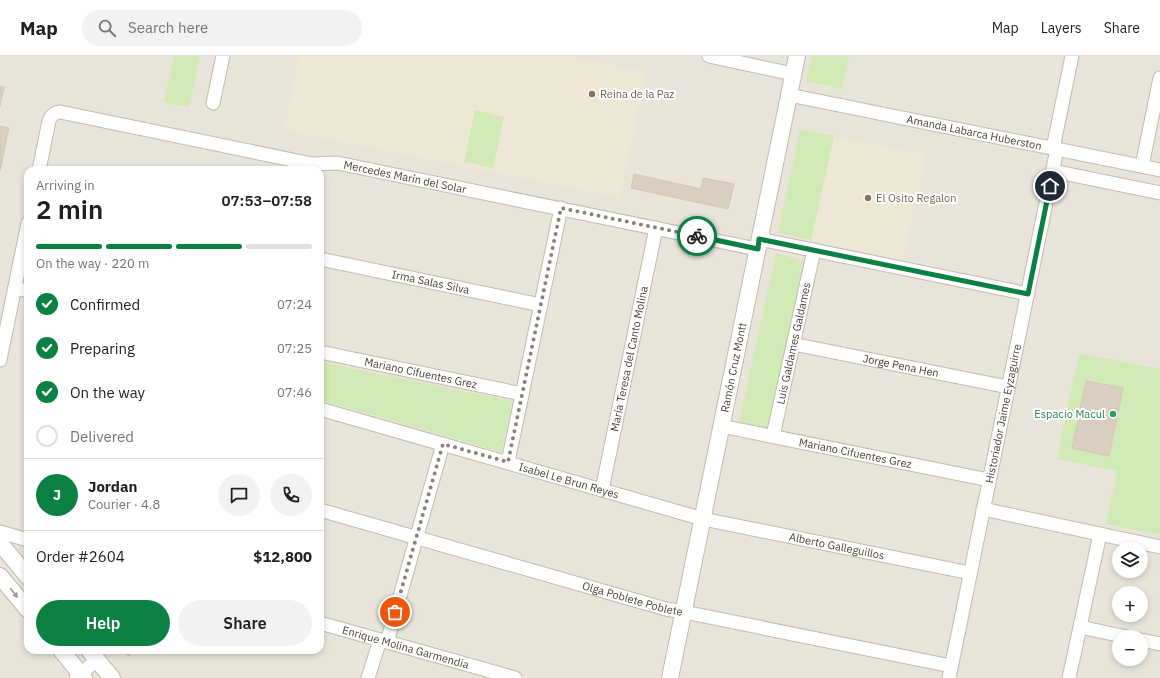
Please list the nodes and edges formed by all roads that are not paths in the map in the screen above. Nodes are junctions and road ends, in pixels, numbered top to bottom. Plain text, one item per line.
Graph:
1 (223, 56) edge
2 (709, 56) edge
3 (797, 56) edge
4 (1072, 56) edge
5 (793, 74) junction
6 (1160, 78) edge
7 (789, 95) junction
8 (213, 103) dead end
9 (1055, 148) junction
10 (40, 166) edge
11 (300, 166) edge
12 (1142, 166) junction
13 (1160, 170) edge
14 (1053, 171) junction
15 (1160, 193) edge
16 (561, 208) junction
17 (656, 228) junction
18 (24, 243) edge
19 (758, 244) junction
20 (814, 250) junction
21 (324, 260) edge
22 (15, 288) junction
23 (24, 290) edge
24 (1028, 294) junction
25 (541, 305) junction
26 (793, 344) junction
27 (324, 353) edge
28 (0, 360) edge
29 (1008, 387) junction
30 (522, 394) junction
31 (324, 410) edge
32 (721, 426) junction
33 (773, 436) junction
34 (443, 444) junction
35 (508, 462) junction
36 (989, 480) junction
37 (602, 490) junction
38 (983, 509) junction
39 (324, 511) edge
40 (703, 519) junction
41 (0, 532) edge
42 (1100, 534) junction
43 (416, 538) junction
44 (24, 539) edge
45 (0, 543) edge
46 (1160, 547) edge
47 (24, 571) edge
48 (970, 573) junction
49 (0, 576) edge
50 (24, 605) edge
51 (684, 612) junction
52 (324, 624) edge
53 (1080, 627) junction
54 (1112, 634) edge
55 (383, 641) junction
56 (1148, 641) edge
57 (1160, 644) edge
58 (64, 654) edge
59 (93, 655) edge
60 (950, 672) edge
61 (80, 677) edge
62 (112, 678) edge
63 (368, 678) edge
64 (515, 678) edge
65 (670, 678) edge
66 (1069, 678) edge

1 - 8 street
2 - 5 street
3 - 5 street, Ramón Cruz Montt
4 - 9 street, Historiador Jaime Eyzaguirre
5 - 7 street, Ramón Cruz Montt
6 - 12 street
7 - 9 street, Amanda Labarca Huberston
7 - 19 street, Ramón Cruz Montt
9 - 12 street, Amanda Labarca Huberston
9 - 14 street, Historiador Jaime Eyzaguirre
10 - 11 street, Mercedes Marín del Solar
11 - 16 street, Mercedes Marín del Solar
12 - 13 street, Amanda Labarca Huberston
14 - 15 street
14 - 24 street, Historiador Jaime Eyzaguirre
16 - 17 street, Mercedes Marín del Solar
16 - 25 street
17 - 19 street, Mercedes Marín del Solar
17 - 37 street, María Teresa del Canto Molina
18 - 22 street
19 - 20 street, Mercedes Marín del Solar
19 - 32 street, Ramón Cruz Montt
20 - 24 street, Mercedes Marín del Solar
20 - 26 street, Luis Galdames Galdames
21 - 25 street, Irma Salas Silva
22 - 23 street
22 - 28 street
24 - 29 street, Historiador Jaime Eyzaguirre
25 - 30 street
26 - 29 street, Jorge Pena Hen
26 - 33 street, Luis Galdames Galdames
27 - 30 street, Mariano Cifuentes Grez
29 - 36 street, Historiador Jaime Eyzaguirre
30 - 35 street
31 - 34 street, Isabel Le Brun Reyes
32 - 33 street, Mariano Cifuentes Grez
32 - 40 street, Ramón Cruz Montt
33 - 36 street, Mariano Cifuentes Grez
34 - 35 street, Isabel Le Brun Reyes
34 - 43 street
35 - 37 street, Isabel Le Brun Reyes
36 - 38 street, Historiador Jaime Eyzaguirre
37 - 40 street, Isabel Le Brun Reyes
38 - 42 street
38 - 48 street, Historiador Jaime Eyzaguirre
39 - 43 street, Olga Poblete Poblete
40 - 48 street, Alberto Galleguillos
40 - 51 street, Ramón Cruz Montt
41 - 44 street
42 - 46 street
42 - 53 street
43 - 51 street, Olga Poblete Poblete
43 - 55 street
45 - 47 street
48 - 60 street, Historiador Jaime Eyzaguirre
49 -> 50 street
51 - 60 street, Olga Poblete Poblete
51 - 65 street, Ramón Cruz Montt
52 - 55 street, Enrique Molina Garmendia
53 - 54 street
53 - 66 street
55 - 63 street
55 - 64 street, Enrique Molina Garmendia
56 - 57 street
58 - 61 street
59 - 61 street
59 - 62 street

